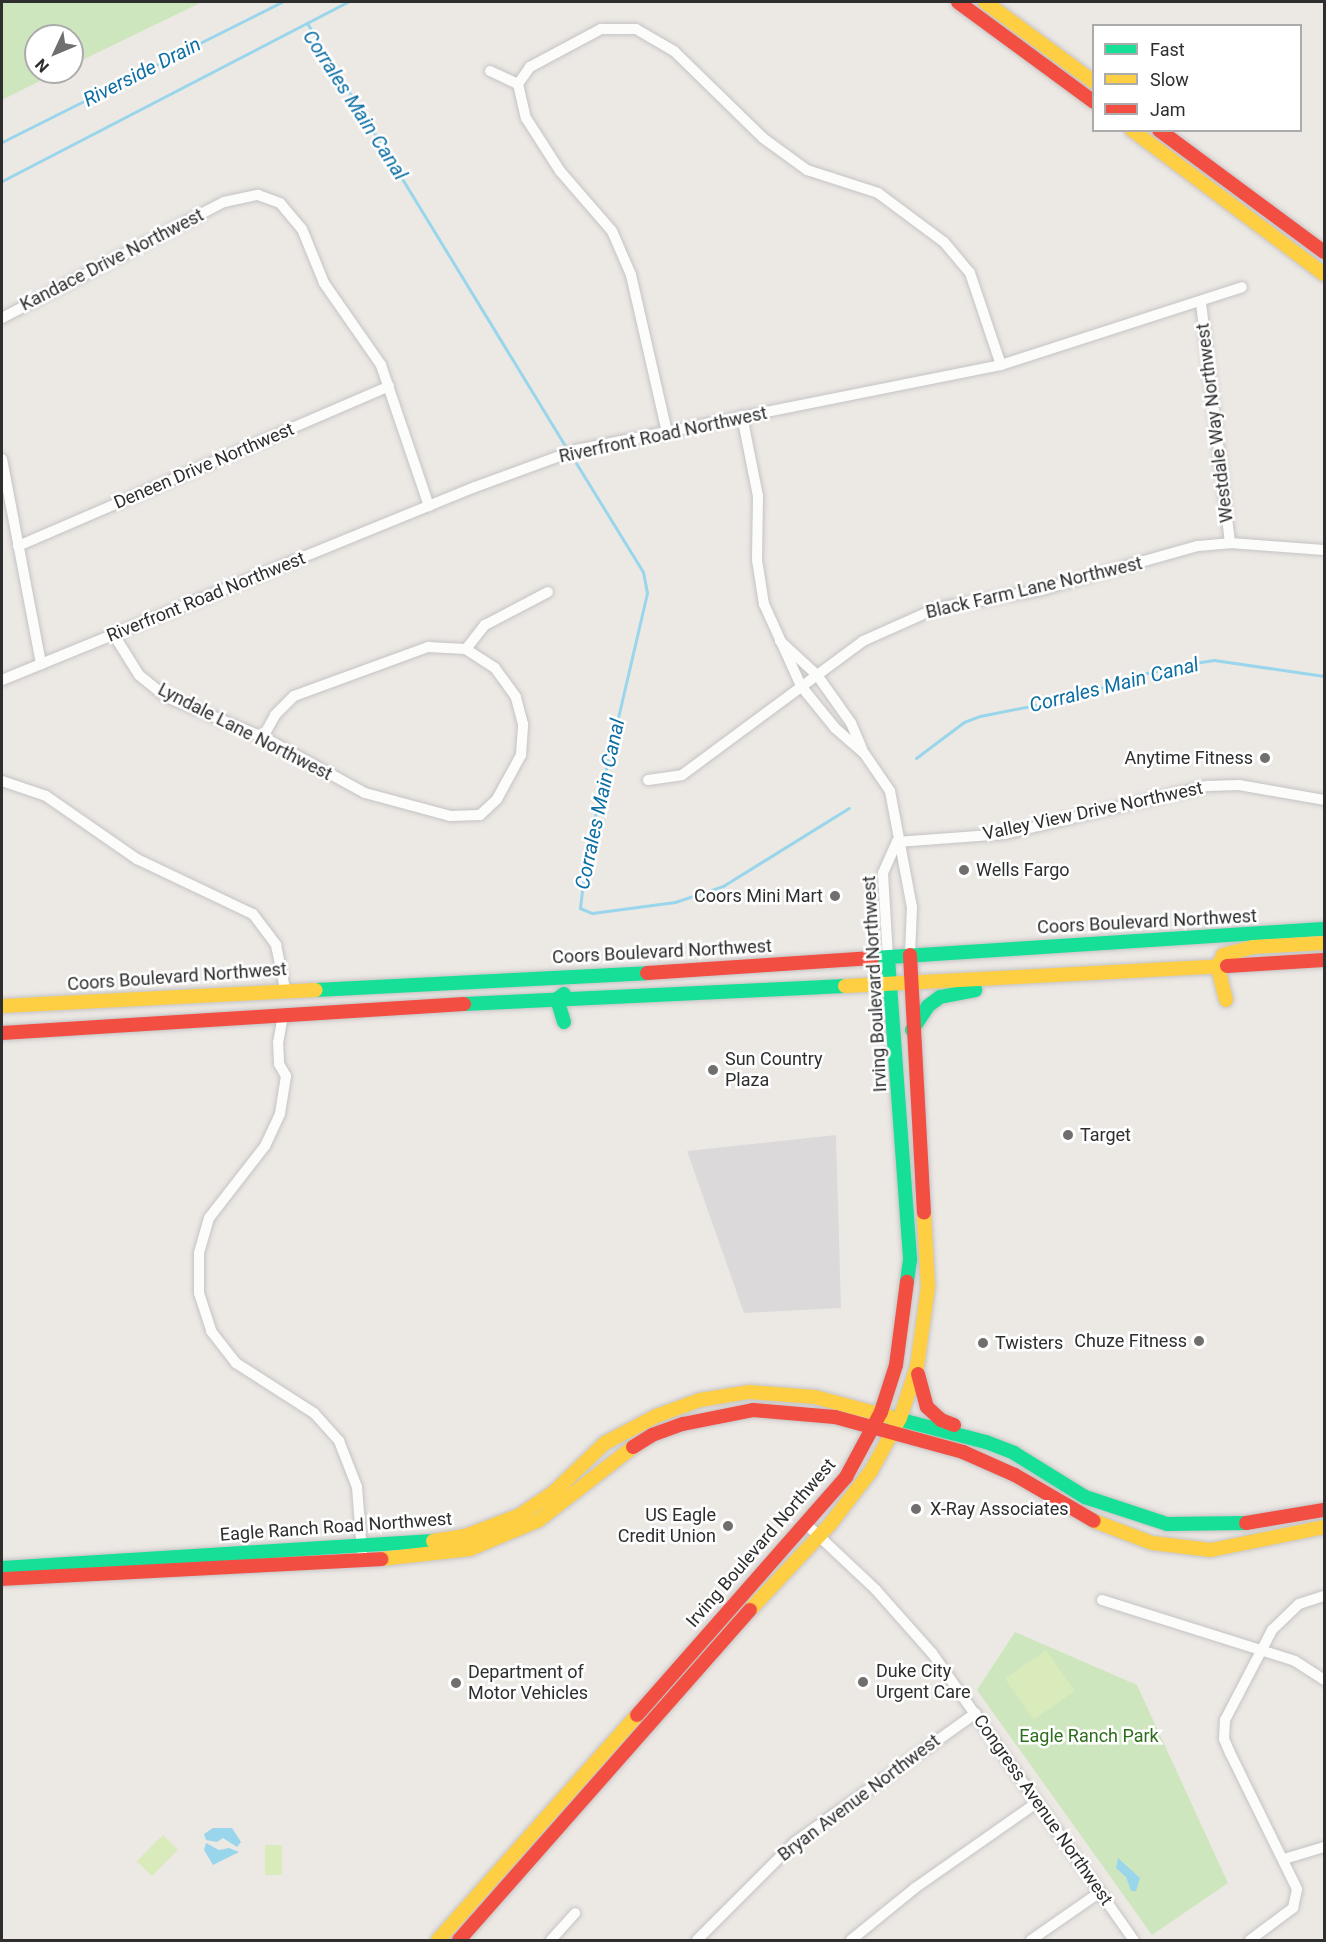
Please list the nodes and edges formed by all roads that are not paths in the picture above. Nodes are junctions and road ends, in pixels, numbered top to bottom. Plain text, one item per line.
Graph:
1 (958, 2) edge
2 (985, 2) edge
3 (490, 71) dead end
4 (1092, 81) edge
5 (518, 84) junction
6 (1092, 101) edge
7 (1135, 132) edge
8 (1162, 132) edge
9 (1324, 252) edge
10 (1324, 274) edge
11 (1242, 287) dead end
12 (1200, 303) junction
13 (2, 318) edge
14 (1001, 365) junction
15 (389, 386) junction
16 (742, 416) junction
17 (667, 432) junction
18 (2, 459) edge
19 (429, 506) junction
20 (1230, 543) junction
21 (18, 546) junction
22 (1324, 550) edge
23 (548, 592) dead end
24 (114, 635) junction
25 (778, 639) junction
26 (466, 649) junction
27 (41, 664) junction
28 (817, 675) junction
29 (2, 680) edge
30 (801, 686) junction
31 (263, 737) junction
32 (864, 753) junction
33 (648, 780) dead end
34 (2, 782) edge
35 (1324, 800) edge
36 (897, 842) junction
37 (1324, 930) edge
38 (1324, 942) edge
39 (910, 955) junction
40 (888, 958) junction
41 (1324, 960) edge
42 (1218, 967) junction
43 (655, 972) junction
44 (1036, 979) junction
45 (446, 981) junction
46 (890, 983) junction
47 (910, 984) junction
48 (285, 989) junction
49 (557, 999) junction
50 (1226, 1000) dead end
51 (2, 1006) edge
52 (284, 1015) junction
53 (564, 1022) dead end
54 (70, 1029) junction
55 (912, 1030) junction
56 (2, 1034) edge
57 (917, 1367) junction
58 (881, 1412) junction
59 (900, 1418) junction
60 (873, 1428) junction
61 (892, 1433) junction
62 (1030, 1463) junction
63 (1324, 1510) edge
64 (805, 1523) junction
65 (1324, 1527) edge
66 (819, 1537) junction
67 (361, 1545) junction
68 (363, 1561) junction
69 (6, 1573) edge
70 (1324, 1596) edge
71 (1102, 1600) dead end
72 (1260, 1651) junction
73 (1324, 1680) edge
74 (975, 1713) junction
75 (1038, 1802) junction
76 (1324, 1847) edge
77 (1284, 1859) junction
78 (1100, 1892) junction
79 (575, 1912) dead end
80 (438, 1941) edge
81 (459, 1941) edge
82 (551, 1941) edge
83 (698, 1941) edge
84 (851, 1941) edge
85 (1031, 1941) edge
86 (1134, 1941) edge
87 (1250, 1941) edge

1 - 6 main road
2 - 4 main road
3 - 5 street
5 - 14 street
5 - 17 street
7 - 10 main road
8 - 9 main road
11 - 12 street, Riverfront Road Northwest
12 - 14 street, Riverfront Road Northwest
12 - 20 street, Westdale Way Northwest
13 - 15 street, Kandace Drive Northwest
14 - 16 street, Riverfront Road Northwest
15 - 19 street, Kandace Drive Northwest
15 - 21 street, Deneen Drive Northwest
16 - 17 street, Riverfront Road Northwest
16 - 25 street
17 - 19 street, Riverfront Road Northwest
18 - 21 street
19 - 24 street, Riverfront Road Northwest
20 - 22 street, Black Farm Lane Northwest
20 - 28 street, Black Farm Lane Northwest
21 - 27 street
23 - 26 street
24 - 27 street, Riverfront Road Northwest
24 - 31 street, Lyndale Lane Northwest
25 - 28 street
25 - 30 street
26 - 31 street
26 - 31 street, Lyndale Lane Northwest
27 - 29 street, Riverfront Road Northwest
28 - 30 street, Black Farm Lane Northwest
28 - 32 street
30 - 32 street
30 - 33 street, Black Farm Lane Northwest
32 - 36 street
34 - 48 street
35 - 36 street, Valley View Drive Northwest
36 - 39 street, Irving Boulevard Northwest
36 - 40 street, Irving Boulevard Northwest
37 - 39 main road, Coors Boulevard Northwest
38 - 42 main road
39 - 40 main road, Coors Boulevard Northwest
39 - 47 main road, Irving Boulevard Northwest
40 - 43 main road, Coors Boulevard Northwest
40 - 46 main road, Irving Boulevard Northwest
41 - 42 main road
42 - 44 main road
42 - 50 main road
43 - 45 main road, Coors Boulevard Northwest
43 - 49 main road
44 - 47 main road
44 - 55 main road
45 - 48 main road, Coors Boulevard Northwest
45 - 52 main road
46 - 47 main road
46 - 49 main road
46 - 58 main road, Irving Boulevard Northwest
47 - 55 main road, Irving Boulevard Northwest
48 - 51 main road, Coors Boulevard Northwest
48 - 54 main road
49 - 52 main road
49 - 53 main road
52 - 54 main road
52 - 67 street
54 - 56 main road
55 - 57 main road, Irving Boulevard Northwest
57 - 59 main road, Irving Boulevard Northwest
57 - 62 main road
58 - 59 main road, Eagle Ranch Road Northwest
58 - 60 main road, Irving Boulevard Northwest
58 - 67 main road, Eagle Ranch Road Northwest
59 - 61 main road, Irving Boulevard Northwest
59 - 62 main road, Eagle Ranch Road Northwest
60 - 61 main road, Eagle Ranch Road Northwest
60 - 64 main road, Irving Boulevard Northwest
60 - 68 main road, Eagle Ranch Road Northwest
61 - 65 main road, Eagle Ranch Road Northwest
61 - 66 main road, Irving Boulevard Northwest
62 - 63 main road, Eagle Ranch Road Northwest
64 - 66 street, Congress Avenue Northwest
64 - 80 main road, Irving Boulevard Northwest
66 - 74 street, Congress Avenue Northwest
66 - 81 main road, Irving Boulevard Northwest
67 - 68 street
67 - 69 main road, Eagle Ranch Road Northwest
68 - 69 main road, Eagle Ranch Road Northwest
70 - 72 street
71 - 72 street
72 - 73 street
72 - 77 street
74 - 75 street, Congress Avenue Northwest
74 - 83 street, Bryan Avenue Northwest
75 - 78 street, Congress Avenue Northwest
75 - 84 street
76 - 77 street
77 - 87 street
78 - 85 street
78 - 86 street, Congress Avenue Northwest
79 - 82 street

